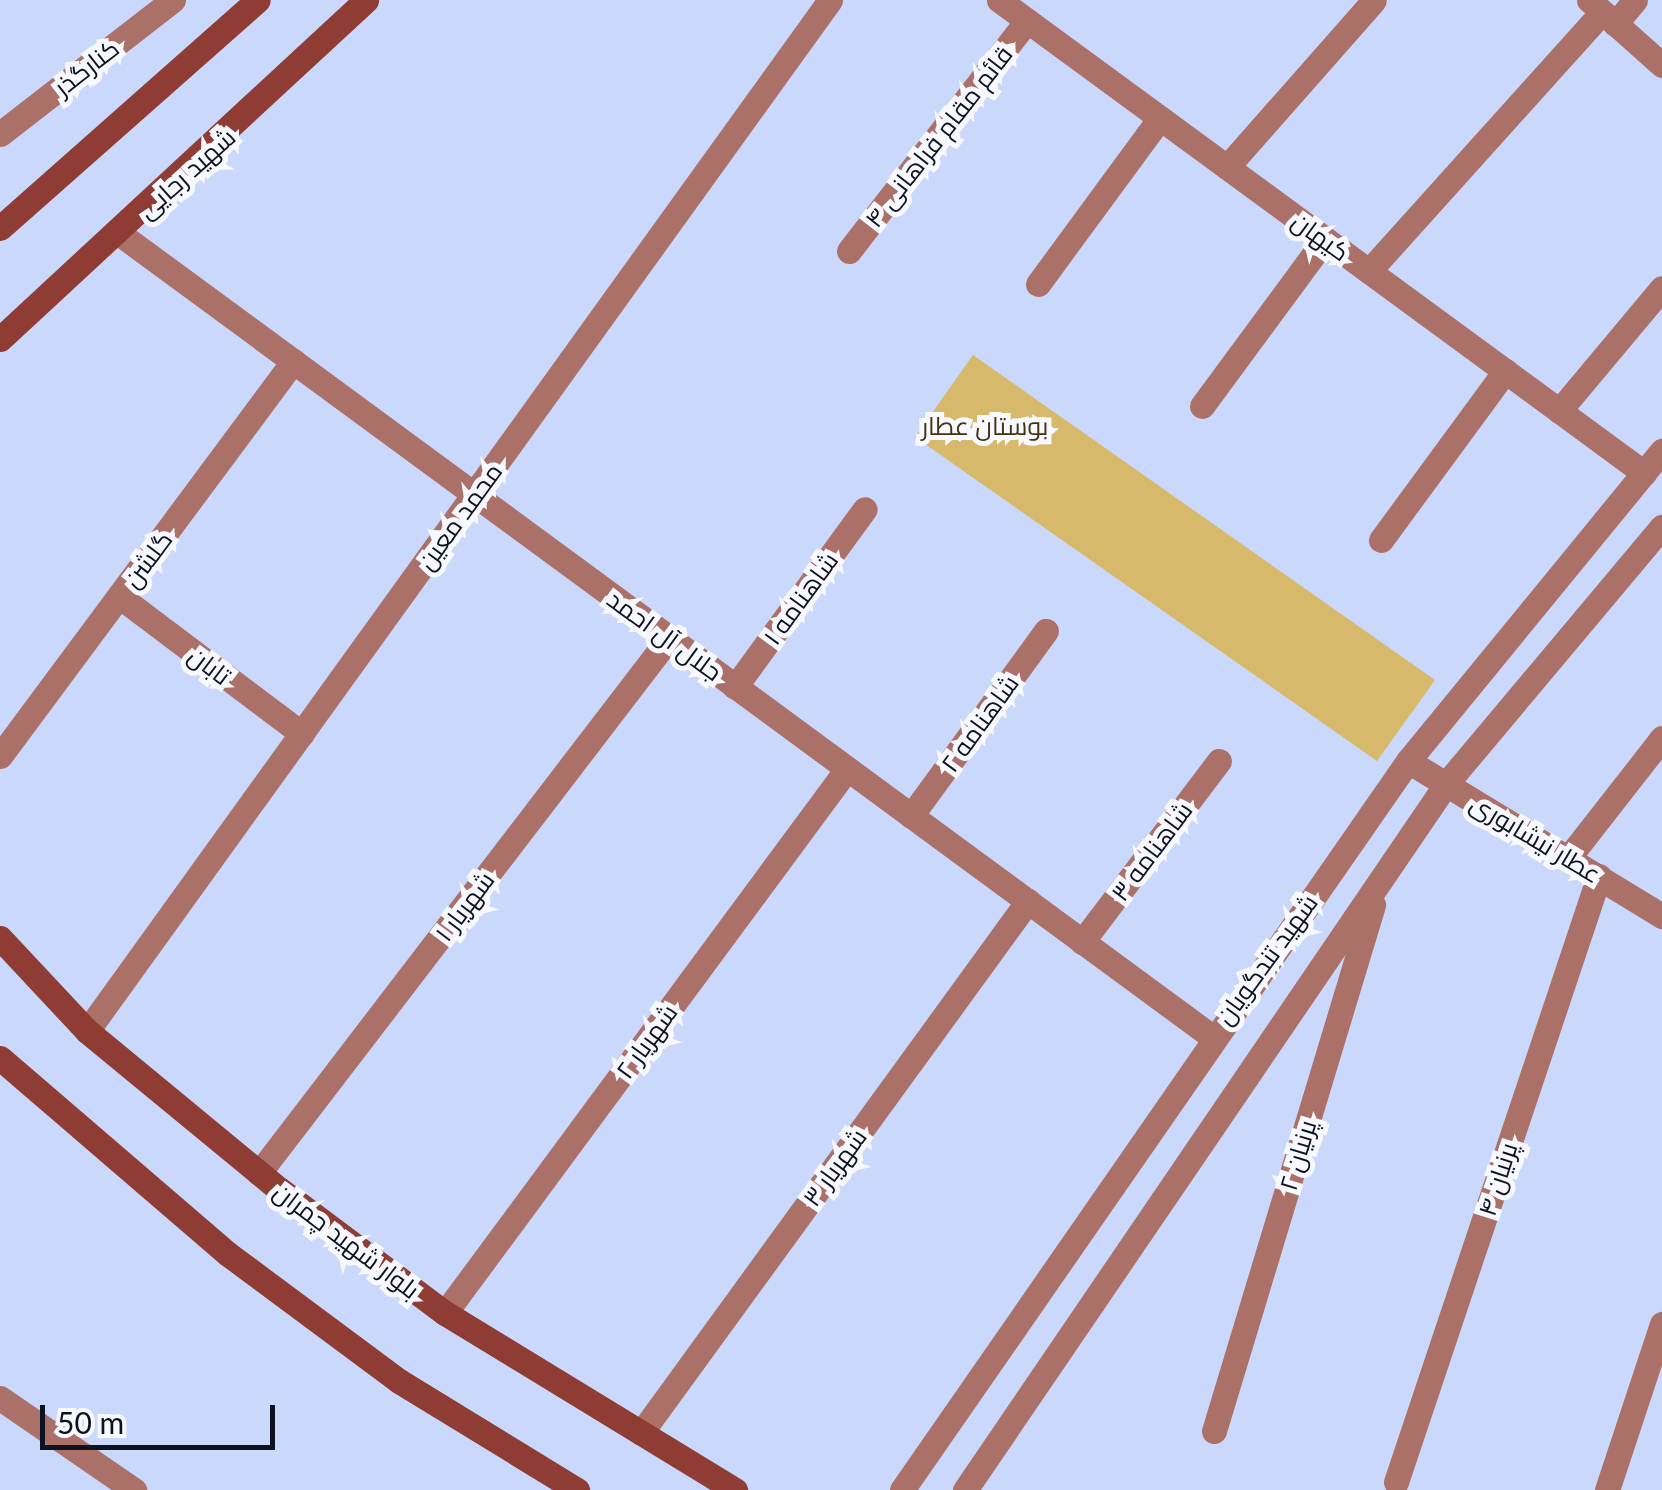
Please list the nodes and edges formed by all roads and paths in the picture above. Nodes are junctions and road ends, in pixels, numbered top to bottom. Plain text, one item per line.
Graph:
1 (172, 0) edge
2 (258, 0) edge
3 (366, 0) edge
4 (830, 0) edge
5 (999, 0) edge
6 (1374, 0) edge
7 (1635, 0) edge
8 (1602, 12) edge
9 (1027, 20) junction
10 (1662, 65) edge
11 (1160, 118) junction
12 (0, 134) edge
13 (1227, 167) junction
14 (0, 228) edge
15 (120, 234) junction
16 (1326, 239) junction
17 (849, 251) dead end
18 (1370, 271) junction
19 (1038, 284) dead end
20 (1662, 288) edge
21 (0, 339) edge
22 (294, 361) junction
23 (1506, 372) junction
24 (1202, 406) dead end
25 (1559, 410) junction
26 (1662, 451) edge
27 (1644, 473) junction
28 (474, 494) junction
29 (865, 509) dead end
30 (1662, 527) edge
31 (1382, 540) dead end
32 (119, 596) junction
33 (1046, 631) dead end
34 (670, 638) junction
35 (736, 686) junction
36 (302, 734) junction
37 (1662, 738) edge
38 (0, 756) edge
39 (1220, 761) dead end
40 (1408, 762) junction
41 (848, 769) junction
42 (1446, 784) junction
43 (911, 816) junction
44 (1569, 857) junction
45 (1598, 876) junction
46 (1381, 879) junction
47 (1028, 902) junction
48 (1662, 916) edge
49 (0, 938) edge
50 (1082, 942) junction
51 (87, 1031) junction
52 (1211, 1036) junction
53 (0, 1058) edge
54 (259, 1173) junction
55 (445, 1313) junction
56 (1662, 1324) edge
57 (0, 1398) edge
58 (640, 1432) junction
59 (1214, 1432) dead end
60 (1396, 1482) dead end
61 (134, 1490) edge
62 (577, 1490) edge
63 (734, 1490) edge
64 (902, 1490) edge
65 (965, 1490) edge
66 (1607, 1490) edge

1 - 12 street, کنارگذر
2 - 14 main road
3 - 15 main road, شهید رجایی
4 - 28 street, محمد معین
5 - 9 street, کیهان
6 - 13 street
7 - 8 street
8 - 10 street
8 - 18 street
9 - 11 street, کیهان
9 - 17 street, قائم مقام فراهانی ۴
11 - 13 street, کیهان
11 - 19 street
13 - 16 street, کیهان
15 - 21 main road, شهید رجایی
15 - 22 street, جلال آل احمد
16 - 18 street, کیهان
16 - 24 street
18 - 23 street, کیهان
20 - 25 street
22 - 28 street, جلال آل احمد
22 - 32 street, گلشن
23 - 25 street, کیهان
23 - 31 street
25 - 27 street, کیهان
26 - 27 street, شهید تندگویان
27 - 40 street, شهید تندگویان
28 - 34 street, جلال آل احمد
28 - 36 street, محمد معین
29 - 35 street, شاهنامه ۱
30 - 42 street, شهید تندگویان
32 - 36 street, تابان
32 - 38 street, گلشن
33 - 43 street, شاهنامه ۲
34 - 35 street, جلال آل احمد
34 - 54 street, شهریار ۱
35 - 41 street, جلال آل احمد
36 - 51 street, محمد معین
37 - 44 street
39 - 50 street, شاهنامه ۳
40 - 42 street, عطار نیشابوری
40 - 52 street, شهید تندگویان
41 - 43 street, جلال آل احمد
41 - 55 street, شهریار ۲
42 - 44 street, عطار نیشابوری
42 - 46 street, شهید تندگویان
43 - 47 street, جلال آل احمد
44 - 45 street, عطار نیشابوری
45 - 48 street, عطار نیشابوری
45 - 60 street, پرنیان ۴
46 - 59 street, پرنیان ۲
46 - 65 street, شهید تندگویان
47 - 50 street, جلال آل احمد
47 - 58 street, شهریار ۳
49 - 51 main road, بلوار شهید چمران
50 - 52 street, جلال آل احمد
51 - 54 main road, بلوار شهید چمران
52 - 64 street, شهید تندگویان
53 - 62 main road
54 - 55 main road, بلوار شهید چمران
55 - 58 main road, بلوار شهید چمران
56 - 66 street
57 - 61 street
58 - 63 main road, بلوار شهید چمران

